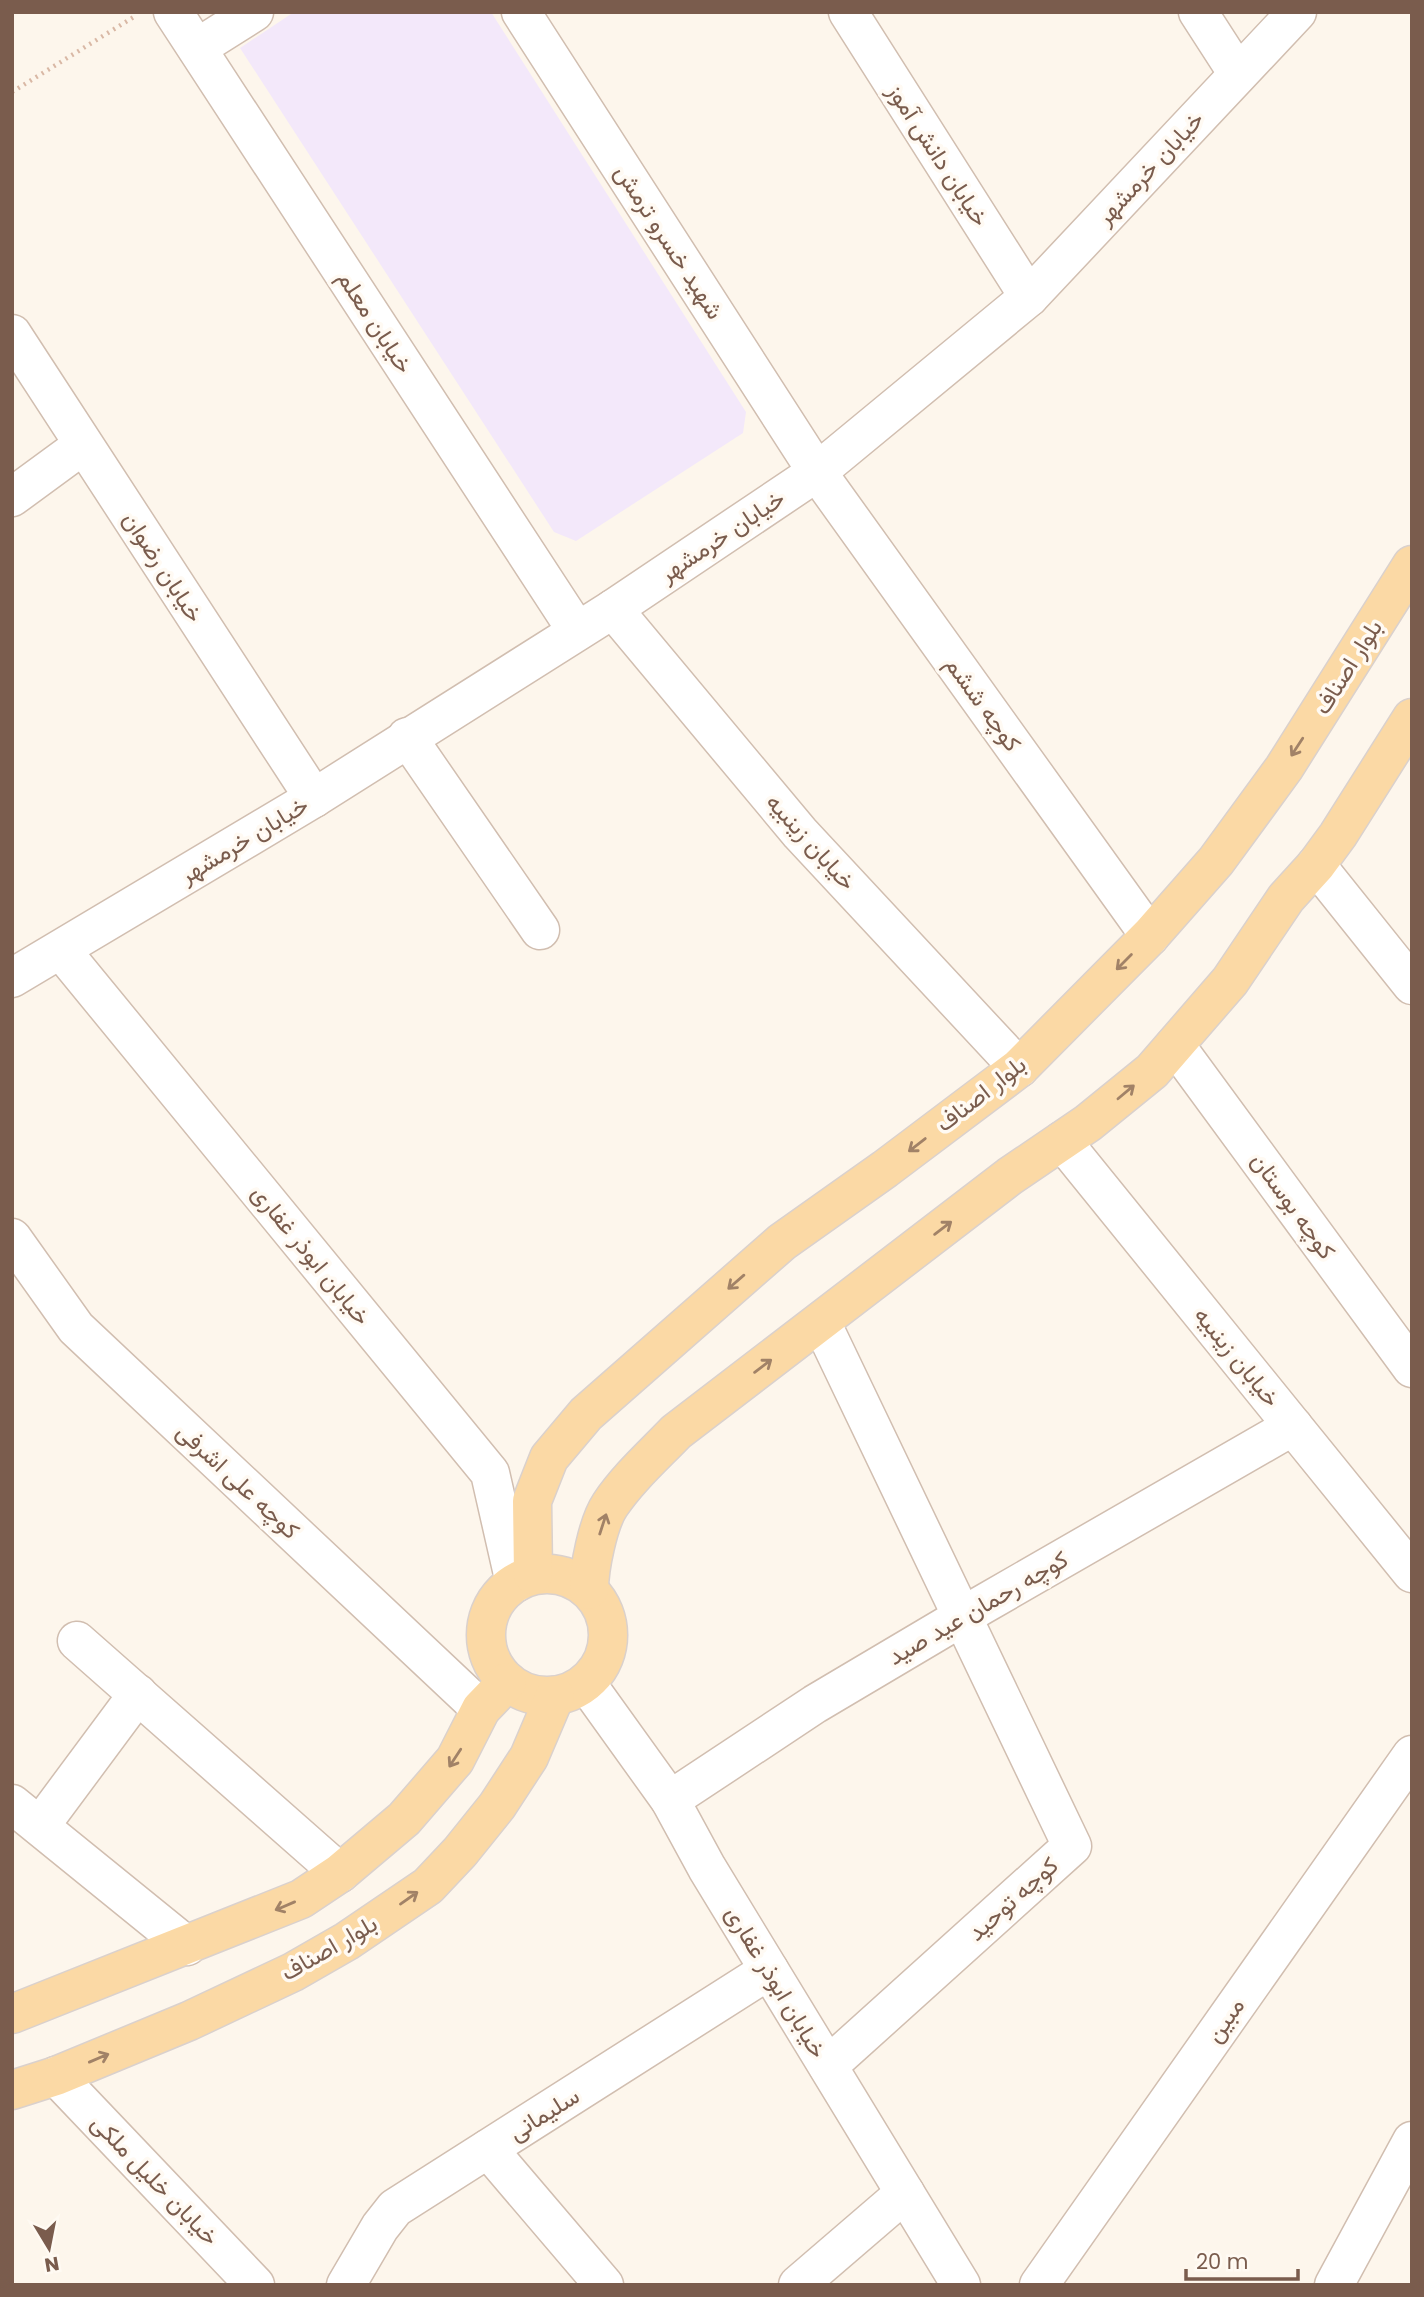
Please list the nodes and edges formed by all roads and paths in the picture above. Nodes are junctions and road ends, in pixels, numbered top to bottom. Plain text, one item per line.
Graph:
1 (141, 12) edge
2 (173, 12) edge
3 (254, 12) edge
4 (848, 12) edge
5 (1198, 12) edge
6 (1297, 12) edge
7 (535, 17) edge
8 (197, 48) junction
9 (1238, 74) junction
10 (12, 92) edge
11 (1030, 297) junction
12 (12, 335) edge
13 (83, 445) junction
14 (817, 472) junction
15 (12, 497) edge
16 (1412, 565) edge
17 (613, 609) junction
18 (577, 631) junction
19 (1412, 718) edge
20 (407, 737) junction
21 (314, 798) junction
22 (1316, 865) junction
23 (540, 930) dead end
24 (1150, 936) junction
25 (61, 950) junction
26 (12, 978) edge
27 (1412, 985) edge
28 (1175, 1045) junction
29 (1019, 1068) junction
30 (1062, 1141) junction
31 (12, 1238) edge
32 (821, 1322) junction
33 (1412, 1368) edge
34 (1293, 1426) junction
35 (1412, 1573) edge
36 (524, 1579) junction
37 (589, 1590) junction
38 (964, 1616) junction
39 (77, 1642) dead end
40 (570, 1690) junction
41 (138, 1694) junction
42 (494, 1696) junction
43 (1412, 1755) edge
44 (670, 1800) junction
45 (26, 1815) edge
46 (340, 1873) junction
47 (187, 1946) junction
48 (769, 1970) junction
49 (12, 2014) edge
50 (828, 2066) junction
51 (56, 2076) junction
52 (12, 2090) edge
53 (1412, 2141) edge
54 (488, 2149) junction
55 (905, 2193) junction
56 (255, 2285) edge
57 (346, 2285) edge
58 (604, 2285) edge
59 (798, 2285) edge
60 (961, 2285) edge
61 (1039, 2285) edge
62 (1334, 2285) edge

1 - 10 path
2 - 8 street, خیابان معلم
3 - 8 street
4 - 11 street, خیابان دانش آموز
5 - 9 street
6 - 9 street, خیابان خرمشهر
7 - 14 street, شهید خسرو ترمش
8 - 18 street, خیابان معلم
9 - 11 street, خیابان خرمشهر
11 - 14 street, خیابان خرمشهر
12 - 13 street, خیابان رضوان
13 - 15 street
13 - 21 street, خیابان رضوان
14 - 17 street, خیابان خرمشهر
14 - 24 street, کوچه ششم
16 -> 24 main road, بلوار اصناف
17 - 18 street, خیابان خرمشهر
17 - 29 street, خیابان زینبیه
18 - 20 street, خیابان خرمشهر
19 - 22 main road
20 - 21 street, خیابان خرمشهر
20 - 23 street
21 - 25 street, خیابان خرمشهر
22 - 27 street
22 - 28 main road
24 -> 29 main road, بلوار اصناف
25 - 26 street, خیابان خرمشهر
25 - 36 street, خیابان ابوذر غفاری
30 -> 28 main road
28 - 33 street, کوچه بوستان
29 -> 36 main road, بلوار اصناف
32 -> 30 main road
30 - 34 street, خیابان زینبیه
31 - 42 street, کوچه علی اشرفی
37 -> 32 main road
32 - 38 street
34 - 35 street, خیابان زینبیه
34 - 38 street, کوچه رحمان عید صید
36 - 37 main road
36 - 42 main road
37 - 40 main road
38 - 44 street, کوچه رحمان عید صید
38 - 50 street, کوچه توحید
39 - 41 street
40 - 42 main road
40 - 44 street, خیابان ابوذر غفاری
51 -> 40 main road, بلوار اصناف
41 - 45 street
41 - 46 street
42 -> 46 main road
43 - 61 street, مبین
44 - 48 street, خیابان ابوذر غفاری
45 - 47 street
46 -> 47 main road
47 - 49 main road
48 - 50 street, خیابان ابوذر غفاری
48 - 54 street, سلیمانی
50 - 55 street, خیابان ابوذر غفاری
51 - 52 main road, بلوار اصناف
51 - 56 street, خیابان خلیل ملکی
53 - 62 street
54 - 57 street, سلیمانی
54 - 58 street
55 - 59 street
55 - 60 street, خیابان ابوذر غفاری

